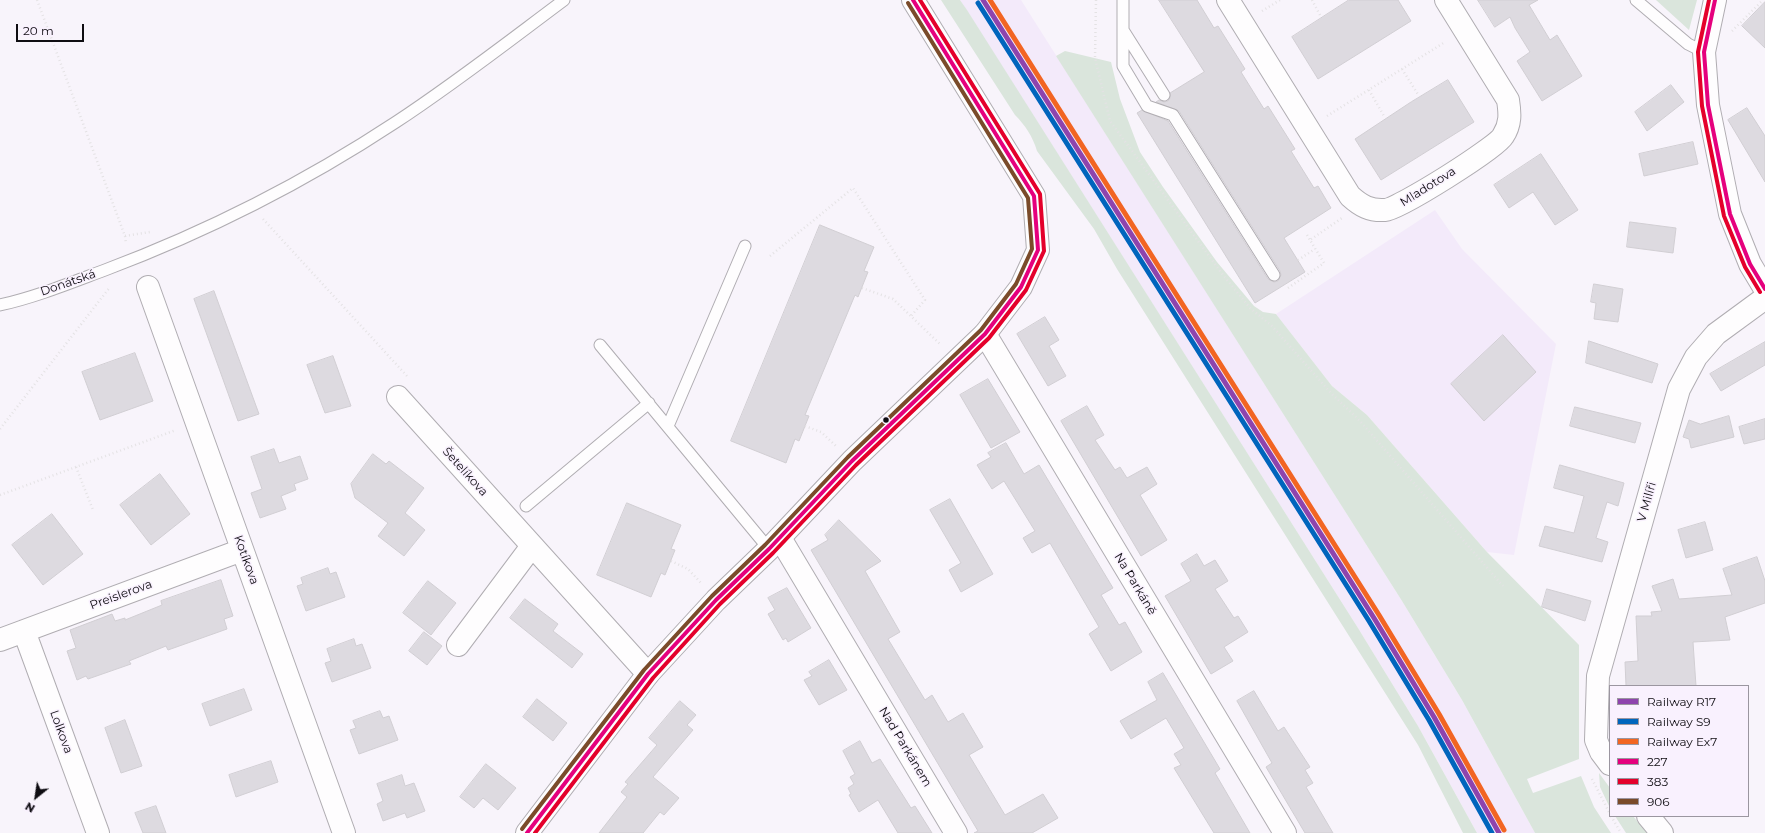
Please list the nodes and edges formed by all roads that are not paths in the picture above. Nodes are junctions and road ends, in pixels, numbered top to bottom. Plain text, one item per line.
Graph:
1 (564, 0) edge
2 (913, 0) edge
3 (1123, 0) edge
4 (1228, 0) edge
5 (1446, 0) edge
6 (1636, 0) edge
7 (1715, 0) edge
8 (1123, 30) junction
9 (1704, 52) junction
10 (1164, 95) dead end
11 (745, 246) dead end
12 (1274, 275) dead end
13 (148, 287) dead end
14 (1765, 289) edge
15 (1765, 298) edge
16 (0, 306) edge
17 (985, 334) junction
18 (600, 345) dead end
19 (398, 397) road end
20 (649, 403) junction
21 (668, 426) junction
22 (526, 506) dead end
23 (774, 543) junction
24 (532, 546) junction
25 (242, 550) junction
26 (24, 631) junction
27 (0, 640) edge
28 (458, 644) dead end
29 (648, 674) junction
30 (1609, 763) edge
31 (1649, 817) edge
32 (98, 833) edge
33 (344, 833) edge
34 (527, 833) edge
35 (956, 833) edge
36 (1286, 833) edge
37 (1662, 833) edge

1 - 16 lane, Donátská
2 - 17 street
3 - 8 lane
4 - 5 street, Mladotova
6 - 9 lane
7 - 9 street
8 - 10 lane
8 - 12 lane
9 - 14 street
11 - 21 lane
13 - 25 street, Kotíkova
15 - 30 street, V Milíři
17 - 23 street
17 - 36 street, Na Parkáně
18 - 20 lane
19 - 24 street, Šetelíkova
20 - 21 lane
20 - 22 lane
21 - 23 lane
23 - 29 street
23 - 35 street, Nad Parkánem
24 - 28 street
24 - 29 street, Šetelíkova
25 - 26 street, Preislerova
25 - 33 street, Kotíkova
26 - 27 street, Preislerova
26 - 32 street, Lolkova
29 - 34 street
31 - 37 street

